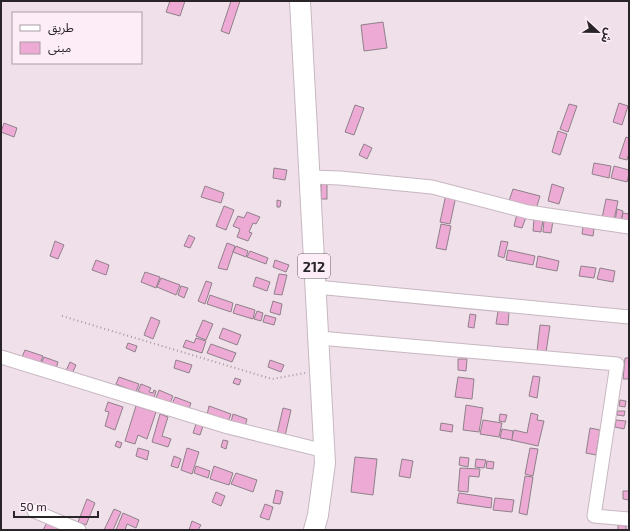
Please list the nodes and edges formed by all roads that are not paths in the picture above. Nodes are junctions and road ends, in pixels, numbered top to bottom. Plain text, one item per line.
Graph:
1 (300, 1) edge
2 (310, 176) junction
3 (629, 227) edge
4 (316, 287) junction
5 (629, 317) edge
6 (319, 338) junction
7 (1, 357) edge
8 (325, 451) junction
9 (34, 511) dead end
10 (629, 520) edge
11 (80, 530) edge
12 (314, 530) edge

1 - 2 main road, 212
2 - 3 street
2 - 4 main road, 212
4 - 5 street
4 - 6 main road, 212
6 - 8 main road, 212
6 - 10 street
7 - 8 street
8 - 12 main road, 212
9 - 11 street

